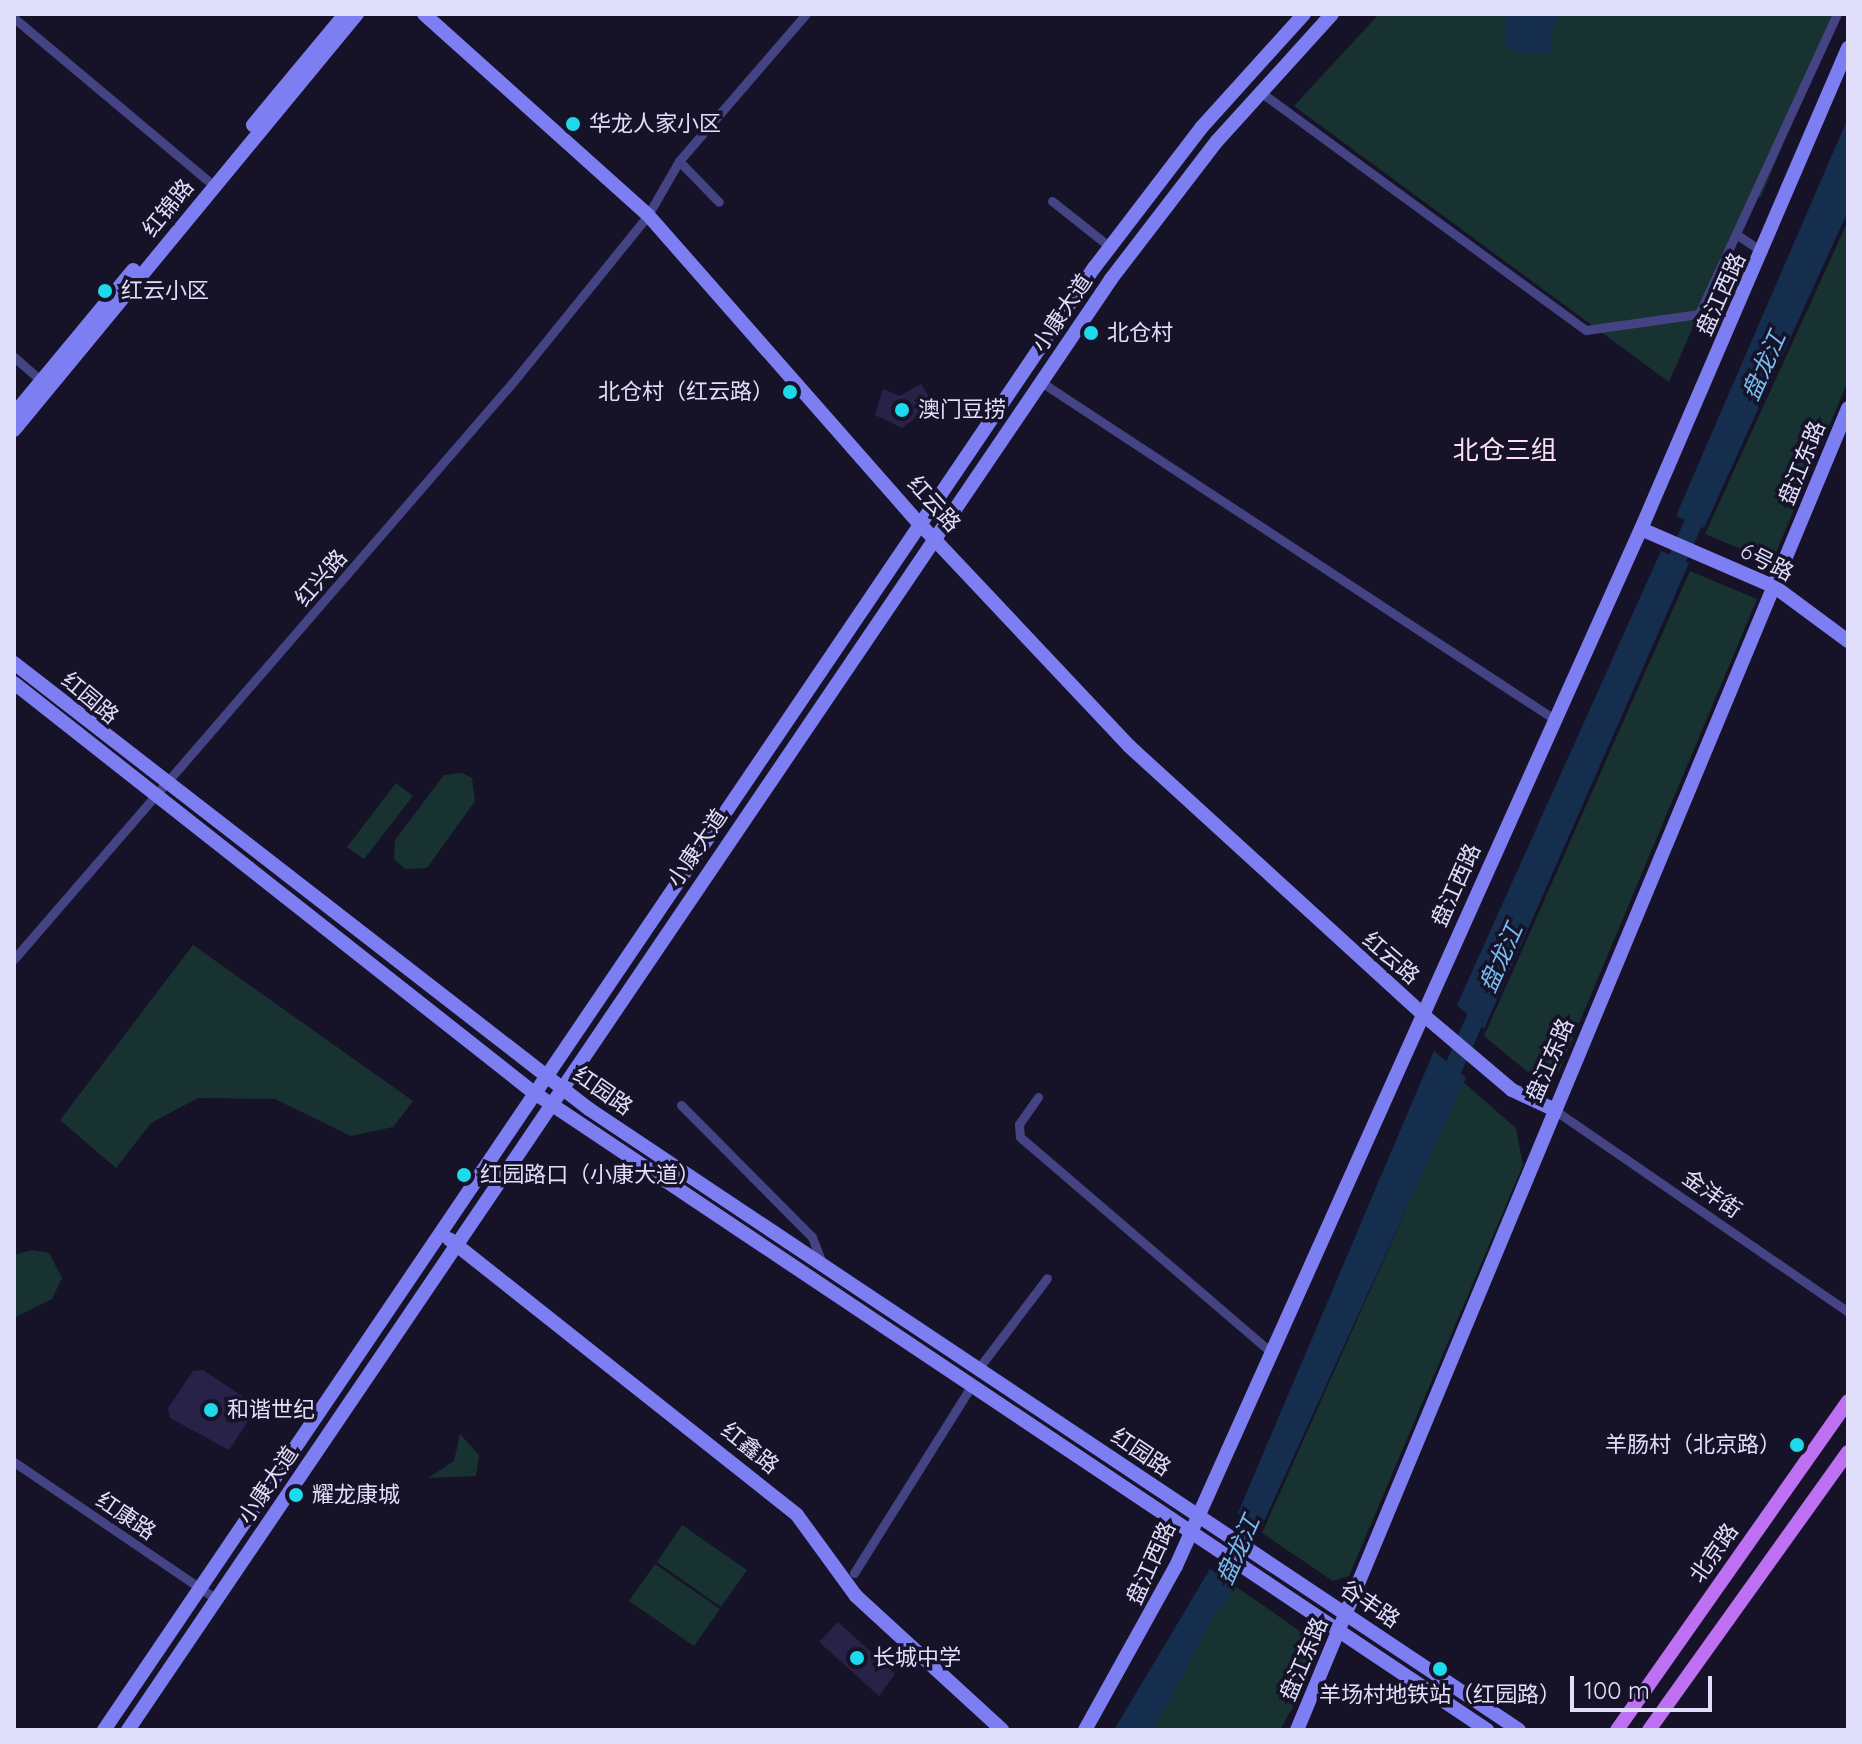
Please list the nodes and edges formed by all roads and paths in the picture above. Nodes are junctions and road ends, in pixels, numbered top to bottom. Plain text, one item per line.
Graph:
1 (345, 14) edge
2 (357, 14) edge
3 (424, 14) edge
4 (806, 14) edge
5 (1304, 14) edge
6 (1332, 14) edge
7 (1837, 14) edge
8 (14, 18) edge
9 (1848, 48) edge
10 (1259, 91) junction
11 (679, 161) junction
12 (207, 180) junction
13 (1052, 201) dead end
14 (719, 202) dead end
15 (648, 215) junction
16 (1736, 234) junction
17 (1110, 247) junction
18 (1763, 252) junction
19 (14, 357) edge
20 (42, 381) junction
21 (1041, 382) junction
22 (1848, 408) edge
23 (14, 414) edge
24 (14, 430) edge
25 (919, 523) junction
26 (1641, 529) junction
27 (934, 538) junction
28 (1775, 587) junction
29 (1848, 641) edge
30 (14, 663) edge
31 (14, 683) edge
32 (1554, 719) junction
33 (165, 786) junction
34 (155, 798) junction
35 (14, 959) edge
36 (1421, 1013) junction
37 (543, 1077) junction
38 (560, 1088) junction
39 (533, 1092) junction
40 (1038, 1097) dead end
41 (550, 1103) junction
42 (681, 1105) dead end
43 (1553, 1109) junction
44 (439, 1232) junction
45 (456, 1243) junction
46 (822, 1263) junction
47 (1047, 1278) dead end
48 (1848, 1312) edge
49 (1270, 1351) junction
50 (978, 1369) junction
51 (972, 1385) junction
52 (1848, 1401) edge
53 (1848, 1452) edge
54 (14, 1462) edge
55 (1196, 1516) junction
56 (1189, 1532) junction
57 (854, 1573) dead end
58 (201, 1589) junction
59 (218, 1600) junction
60 (1346, 1615) junction
61 (1339, 1633) junction
62 (104, 1730) edge
63 (128, 1730) edge
64 (1002, 1730) edge
65 (1085, 1730) edge
66 (1297, 1730) edge
67 (1487, 1730) edge
68 (1519, 1730) edge
69 (1617, 1730) edge
70 (1649, 1730) edge

1 - 12 main road, 红锦路
2 - 24 main road, 红锦路
3 - 15 main road, 红云路
4 - 11 street, 红兴路
5 - 17 main road, 小康大道
6 - 10 main road, 小康大道
7 - 16 street
8 - 12 street
9 - 18 main road, 盘江西路
10 - 16 street
10 - 21 main road, 小康大道
11 - 14 street
11 - 15 street, 红兴路
12 - 20 main road, 红锦路
13 - 17 street
15 - 25 main road, 红云路
15 - 33 street, 红兴路
16 - 18 street
17 - 25 main road, 小康大道
18 - 26 main road, 盘江西路
19 - 20 street
20 - 23 main road, 红锦路
21 - 27 main road, 小康大道
21 - 32 street
22 - 28 main road, 盘江东路
25 - 27 main road, 红云路
25 - 37 main road, 小康大道
26 - 28 main road, 6号路
26 - 32 main road, 盘江西路
27 - 36 main road, 红云路
27 - 38 main road, 小康大道
28 - 29 main road, 6号路
28 - 43 main road, 盘江东路
30 - 33 main road, 红园路
31 - 34 main road, 红园路
32 - 36 main road, 盘江西路
33 - 34 street, 红兴路
33 - 37 main road, 红园路
34 - 35 street, 红兴路
34 - 39 main road, 红园路
36 - 43 main road, 红云路
36 - 49 main road, 盘江西路
37 - 38 main road, 红园路
37 - 39 main road, 小康大道
38 - 41 main road, 小康大道
38 - 46 main road, 红园路
39 - 41 main road, 红园路
39 - 44 main road, 小康大道
40 - 49 street
41 - 45 main road, 小康大道
41 - 51 main road, 红园路
42 - 46 street
43 - 48 street, 金沣街
43 - 60 main road, 盘江东路
44 - 45 main road, 红鑫路
44 - 58 main road, 小康大道
45 - 59 main road, 小康大道
45 - 64 main road, 红鑫路
46 - 50 main road, 红园路
47 - 50 street
49 - 55 main road, 盘江西路
50 - 55 main road, 红园路
51 - 56 main road, 红园路
51 - 57 street
52 - 69 main road, 北京路
53 - 70 main road
54 - 58 street, 红康路
55 - 56 main road, 盘江西路
55 - 60 main road, 谷丰路
56 - 61 main road, 谷丰路
56 - 65 main road, 盘江西路
58 - 59 street, 红康路
58 - 62 main road, 小康大道
59 - 63 main road, 小康大道
60 - 61 main road, 盘江东路
60 - 68 main road, 谷丰路
61 - 66 main road, 盘江东路
61 - 67 main road, 谷丰路

